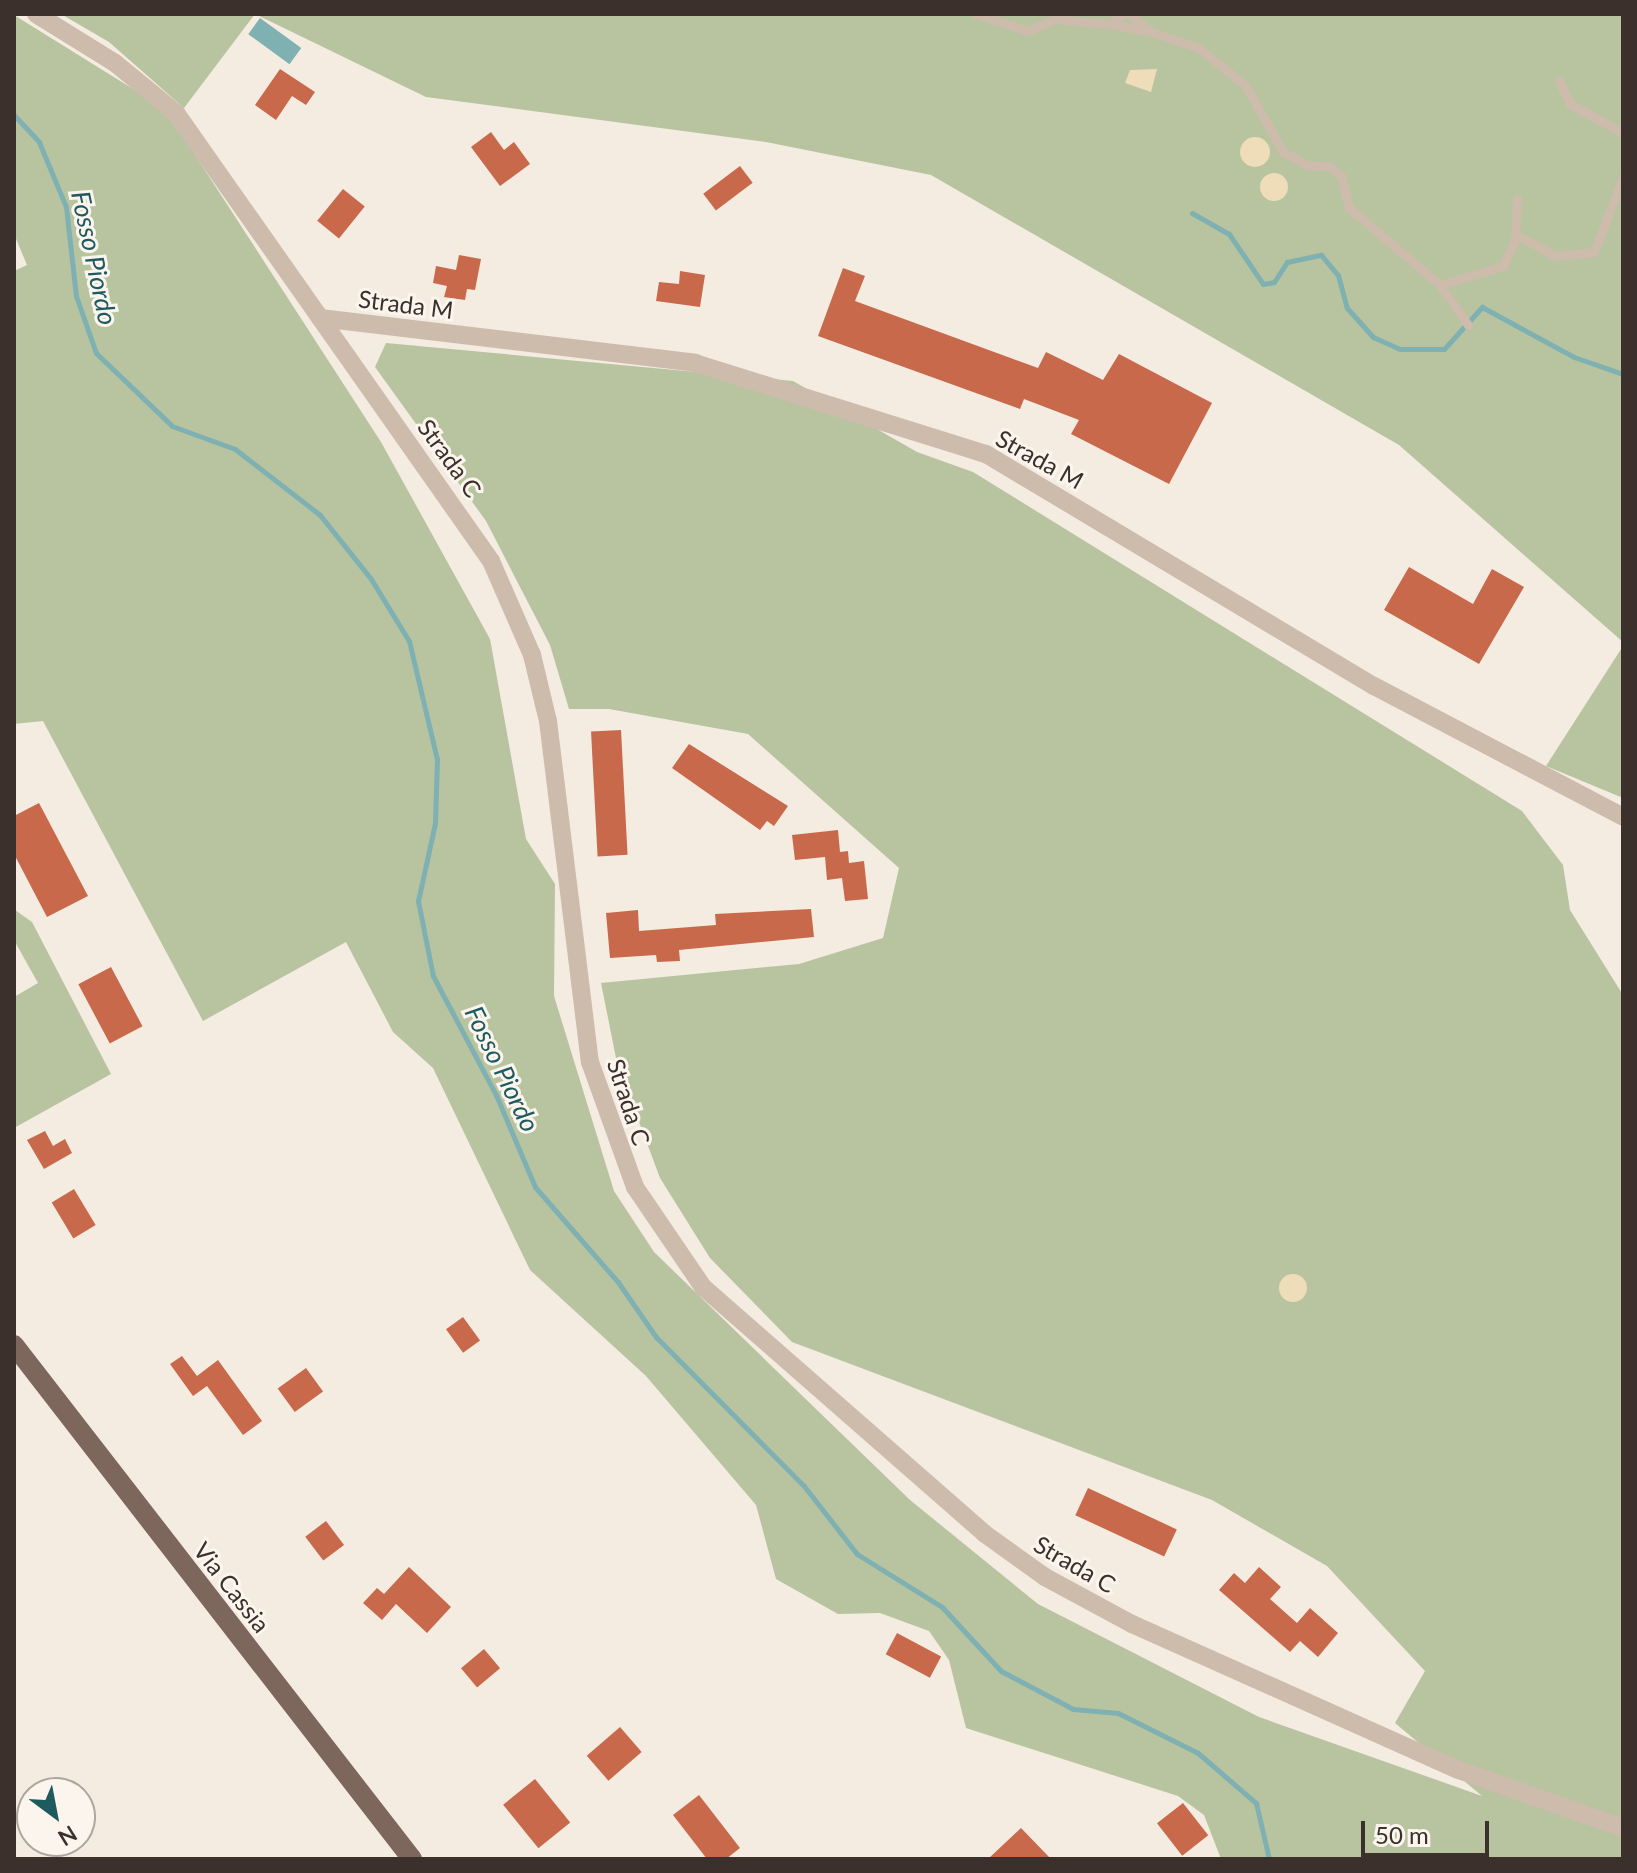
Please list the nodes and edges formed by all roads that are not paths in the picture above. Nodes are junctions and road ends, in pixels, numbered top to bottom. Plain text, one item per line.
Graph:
1 (36, 14) edge
2 (976, 14) edge
3 (1127, 14) edge
4 (1109, 24) junction
5 (1151, 32) junction
6 (1559, 81) dead end
7 (1623, 133) edge
8 (1623, 177) edge
9 (1517, 199) dead end
10 (1516, 235) junction
11 (1440, 285) junction
12 (320, 318) junction
13 (1465, 322) dead end
14 (1623, 817) edge
15 (14, 1345) edge
16 (1623, 1828) edge
17 (412, 1859) edge

1 - 12 street, Strada C
2 - 4 lane
3 - 4 lane
3 - 5 lane
4 - 5 lane
5 - 11 lane
6 - 7 lane
8 - 10 lane
9 - 10 lane
10 - 11 lane
11 - 13 lane
12 - 14 street, Strada M
12 - 16 street, Strada C
15 - 17 main road, Via Cassia

